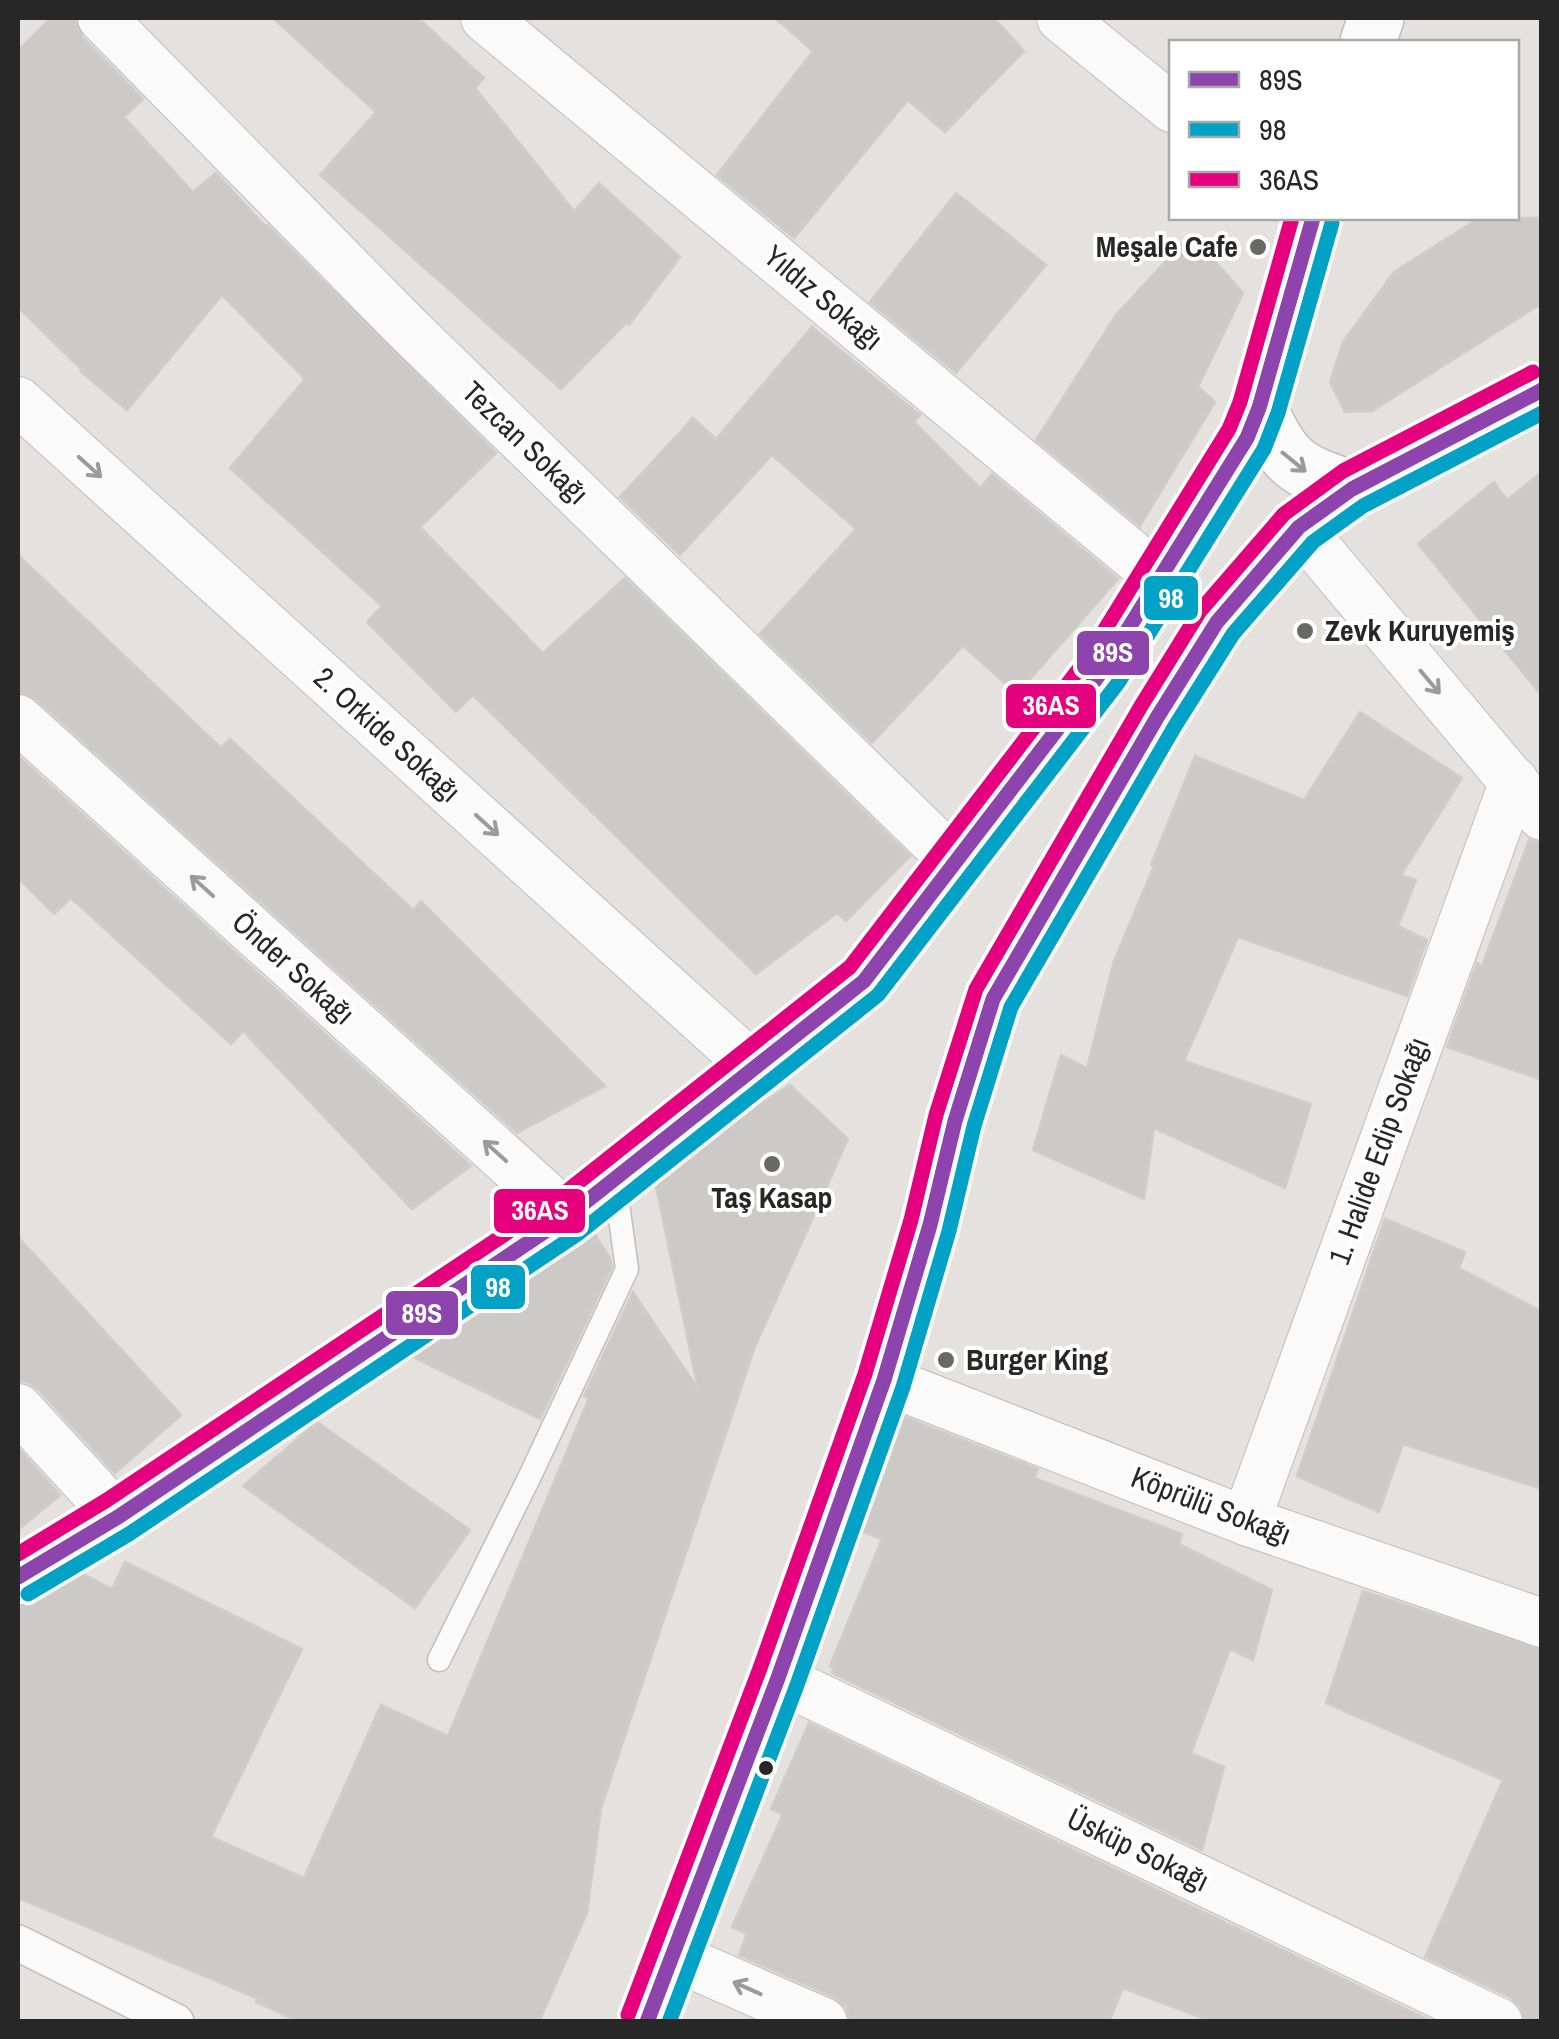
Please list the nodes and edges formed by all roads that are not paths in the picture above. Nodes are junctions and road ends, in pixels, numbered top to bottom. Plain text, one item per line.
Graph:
1 (102, 18) edge
2 (485, 18) edge
3 (1060, 18) edge
4 (1169, 106) edge
5 (1310, 220) edge
6 (1542, 390) edge
7 (18, 401) edge
8 (1259, 408) junction
9 (1352, 489) junction
10 (1299, 527) junction
11 (1160, 578) junction
12 (18, 719) edge
13 (1528, 799) edge
14 (955, 862) junction
15 (756, 1069) junction
16 (615, 1179) junction
17 (568, 1216) junction
18 (884, 1380) junction
19 (18, 1408) edge
20 (118, 1517) junction
21 (1246, 1521) junction
22 (18, 1577) edge
23 (1537, 1609) edge
24 (439, 1660) dead end
25 (778, 1678) junction
26 (18, 1943) edge
27 (671, 1955) junction
28 (176, 2022) edge
29 (646, 2022) edge
30 (823, 2022) edge
31 (1498, 2022) edge

1 - 14 street, Tezcan Sokağı
2 - 11 street, Yıldız Sokağı
3 - 4 street
5 - 8 main road
6 - 9 main road
7 -> 15 street, 2. Orkide Sokağı
8 -> 9 main road
8 - 11 main road
9 - 10 main road
10 -> 13 street
10 - 18 main road
11 - 14 main road
17 -> 12 street, Önder Sokağı
13 - 21 street, 1. Halide Edip Sokağı
14 - 15 main road
15 - 16 main road
16 - 17 main road
16 - 24 lane
17 - 20 main road
18 - 21 street, Köprülü Sokağı
18 - 25 main road
19 - 20 street
20 - 22 main road
21 - 23 street, Köprülü Sokağı
25 - 27 main road
25 - 31 street, Üsküp Sokağı
26 - 28 street
27 - 29 main road
30 -> 27 street

